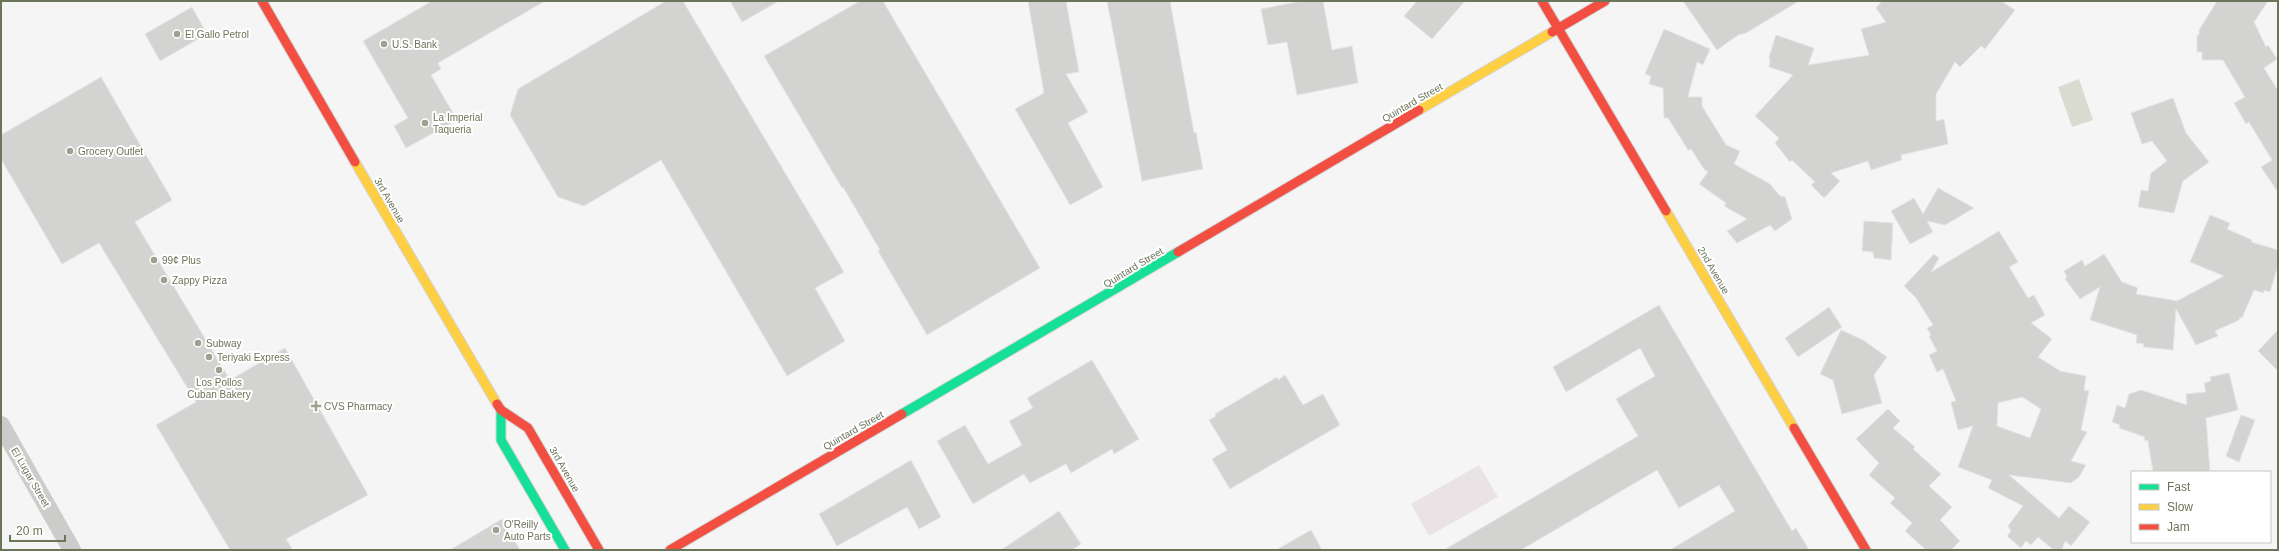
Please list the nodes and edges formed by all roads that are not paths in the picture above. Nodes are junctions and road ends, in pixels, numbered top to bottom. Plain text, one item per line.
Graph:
1 (262, 1) edge
2 (1542, 1) edge
3 (1605, 1) edge
4 (1558, 29) junction
5 (501, 410) junction
6 (1, 425) edge
7 (72, 550) edge
8 (565, 550) edge
9 (598, 550) edge
10 (670, 550) edge
11 (1866, 550) edge

1 - 5 street, 3rd Avenue
2 - 4 street, 2nd Avenue
3 - 4 street, Quintard Street
4 - 10 street, Quintard Street
4 - 11 street, 2nd Avenue
5 - 8 street
5 - 9 street, 3rd Avenue
6 - 7 street, El Lugar Street

